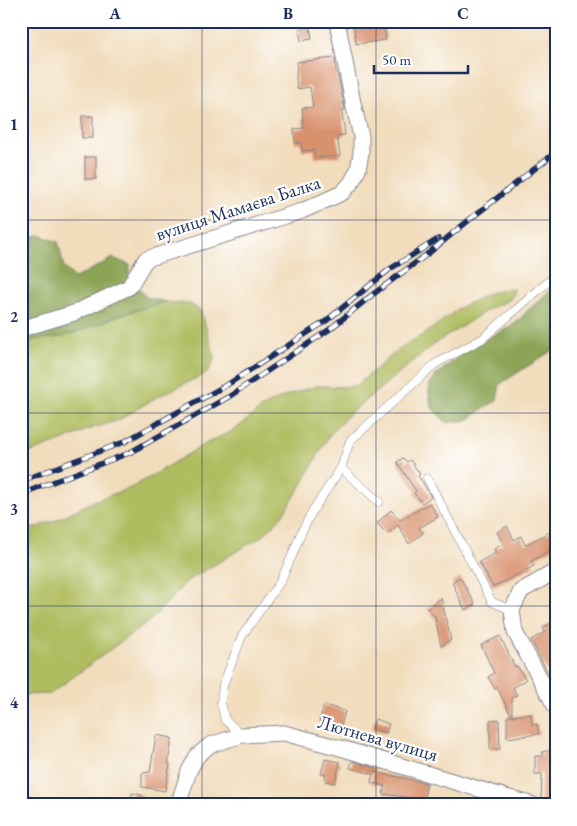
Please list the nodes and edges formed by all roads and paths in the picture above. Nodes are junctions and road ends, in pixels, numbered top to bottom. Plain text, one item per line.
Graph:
1 (337, 21) edge
2 (556, 275) edge
3 (21, 329) edge
4 (341, 468) junction
5 (427, 478) dead end
6 (379, 502) dead end
7 (556, 571) edge
8 (512, 610) junction
9 (556, 708) edge
10 (242, 735) junction
11 (178, 805) edge
12 (533, 805) edge

1 - 3 street, вулиця Мамаєва Балка
2 - 4 lane
4 - 6 lane
4 - 10 lane
5 - 8 lane
7 - 8 street
8 - 9 street
10 - 11 street, Лютнева вулиця
10 - 12 street, Лютнева вулиця

